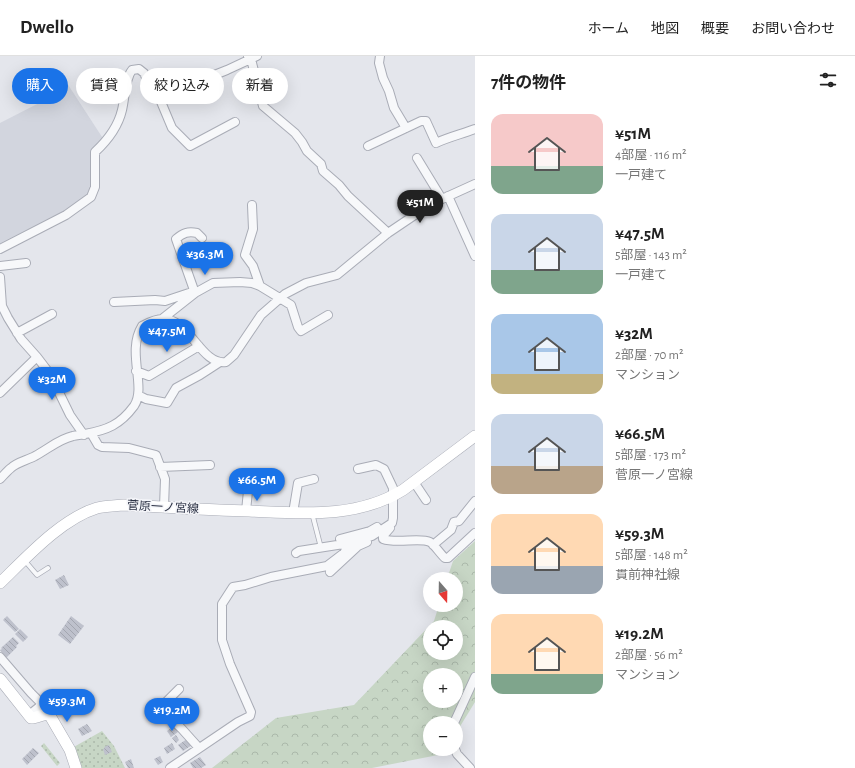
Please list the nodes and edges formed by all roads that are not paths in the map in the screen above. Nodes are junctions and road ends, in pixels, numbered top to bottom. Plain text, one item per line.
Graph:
1 (380, 56) edge
2 (252, 57) edge
3 (140, 70) edge
4 (224, 71) edge
5 (162, 104) edge
6 (236, 122) dead end
7 (406, 128) junction
8 (475, 129) edge
9 (368, 146) dead end
10 (417, 158) dead end
11 (475, 184) edge
12 (445, 197) junction
13 (252, 205) dead end
14 (388, 233) junction
15 (202, 238) dead end
16 (473, 247) edge
17 (0, 249) edge
18 (475, 256) edge
19 (26, 264) dead end
20 (0, 266) edge
21 (0, 277) edge
22 (260, 286) junction
23 (195, 292) junction
24 (280, 298) junction
25 (165, 301) junction
26 (114, 302) dead end
27 (180, 303) junction
28 (52, 314) dead end
29 (328, 315) dead end
30 (162, 318) junction
31 (16, 333) junction
32 (199, 346) junction
33 (37, 357) junction
34 (220, 362) junction
35 (136, 371) junction
36 (0, 392) edge
37 (138, 395) junction
38 (87, 434) junction
39 (475, 436) edge
40 (210, 465) dead end
41 (160, 467) junction
42 (358, 469) dead end
43 (0, 479) edge
44 (314, 479) dead end
45 (414, 482) junction
46 (248, 491) dead end
47 (392, 497) junction
48 (426, 500) dead end
49 (475, 501) edge
50 (164, 507) junction
51 (246, 511) junction
52 (312, 512) junction
53 (293, 513) junction
54 (393, 520) junction
55 (475, 533) edge
56 (383, 536) junction
57 (340, 539) dead end
58 (350, 543) junction
59 (320, 544) dead end
60 (433, 545) junction
61 (296, 553) dead end
62 (24, 560) junction
63 (48, 568) dead end
64 (330, 572) dead end
65 (0, 583) edge
66 (0, 657) edge
67 (475, 677) edge
68 (0, 679) edge
69 (179, 689) dead end
70 (29, 715) junction
71 (457, 716) edge
72 (199, 748) junction
73 (460, 756) edge
74 (76, 768) edge
75 (170, 768) edge
76 (470, 768) edge

1 - 7 street
2 - 4 street
2 - 14 street
3 - 17 street
5 - 6 street
7 - 8 street
7 - 9 street
10 - 12 street
11 - 12 street
12 - 14 street
12 - 16 street
13 - 22 street
14 - 24 street
15 - 23 street
16 - 18 street
19 - 20 street
21 - 31 street
22 - 23 street
22 - 24 street
23 - 25 street
23 - 27 street
24 - 29 street
24 - 34 street
25 - 26 street
25 - 27 street
27 - 30 street
28 - 31 street
30 - 32 street
30 - 35 street
31 - 33 street
32 - 34 street
32 - 35 street
33 - 36 street
33 - 38 street
34 - 37 street
35 - 37 street
37 - 38 street
38 - 41 street
38 - 43 street
39 - 45 main road, 菅原一ノ宮線
40 - 41 street
41 - 50 street
42 - 47 street
44 - 53 street
45 - 47 main road, 菅原一ノ宮線
45 - 48 street
46 - 51 street
47 - 52 main road, 菅原一ノ宮線
47 - 54 street
49 - 60 street
50 - 51 main road, 菅原一ノ宮線
50 - 62 main road, 菅原一ノ宮線
51 - 53 main road, 菅原一ノ宮線
52 - 53 main road, 菅原一ノ宮線
52 - 59 lane
54 - 56 street
54 - 57 street
54 - 58 street
55 - 60 street
56 - 60 street
56 - 64 street
58 - 61 street
58 - 72 street
62 - 63 lane
62 - 65 main road, 菅原一ノ宮線
66 - 70 street
67 - 71 street
68 - 70 main road
69 - 72 street
70 - 74 main road
72 - 75 street
73 - 76 street

